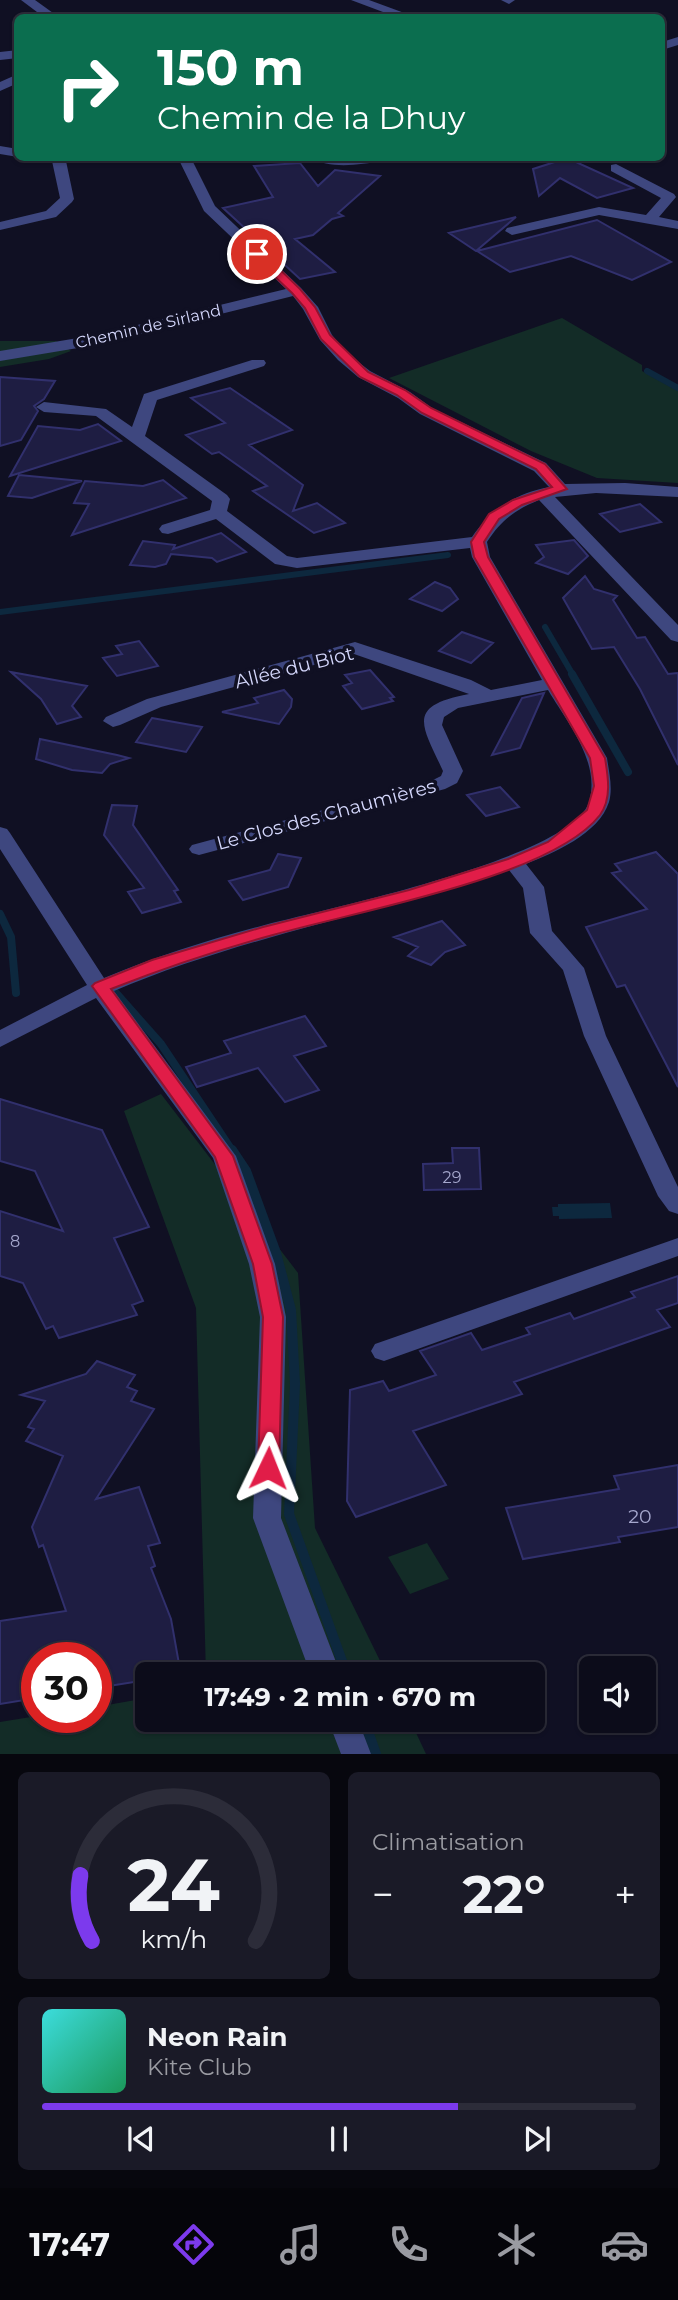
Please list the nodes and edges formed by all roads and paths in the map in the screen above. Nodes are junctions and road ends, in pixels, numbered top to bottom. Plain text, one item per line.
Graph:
1 (27, 0) edge
2 (358, 0) edge
3 (48, 14) edge
4 (400, 14) edge
5 (62, 161) edge
6 (186, 161) edge
7 (616, 168) dead end
8 (650, 219) junction
9 (678, 225) edge
10 (0, 226) edge
11 (512, 231) dead end
12 (296, 291) junction
13 (0, 356) edge
14 (258, 363) dead end
15 (44, 407) dead end
16 (136, 438) junction
17 (552, 491) junction
18 (678, 492) edge
19 (218, 513) junction
20 (168, 528) dead end
21 (478, 542) junction
22 (678, 636) edge
23 (556, 683) junction
24 (489, 695) junction
25 (113, 721) dead end
26 (0, 833) edge
27 (199, 849) dead end
28 (513, 862) junction
29 (101, 986) junction
30 (2, 1036) edge
31 (678, 1205) edge
32 (678, 1247) edge
33 (384, 1351) dead end
34 (321, 1662) edge
35 (348, 1732) edge
36 (356, 1754) edge

1 - 3 street
2 - 4 street
5 - 10 street
6 - 12 street
7 - 8 street
8 - 9 street
8 - 11 street
12 - 13 street, Chemin de Sirland
12 - 17 street
14 - 16 street
15 - 16 street
16 - 19 street
17 - 18 street
17 - 21 street
17 - 22 street
19 - 20 street
19 - 21 street
21 - 23 street
23 - 24 street
23 - 28 street
24 - 25 street, Allée du Biot
24 - 27 street, Le Clos des Chaumières
26 - 29 street
28 - 29 street
28 - 31 street
29 - 30 street
29 - 34 street
32 - 33 street
35 - 36 street

